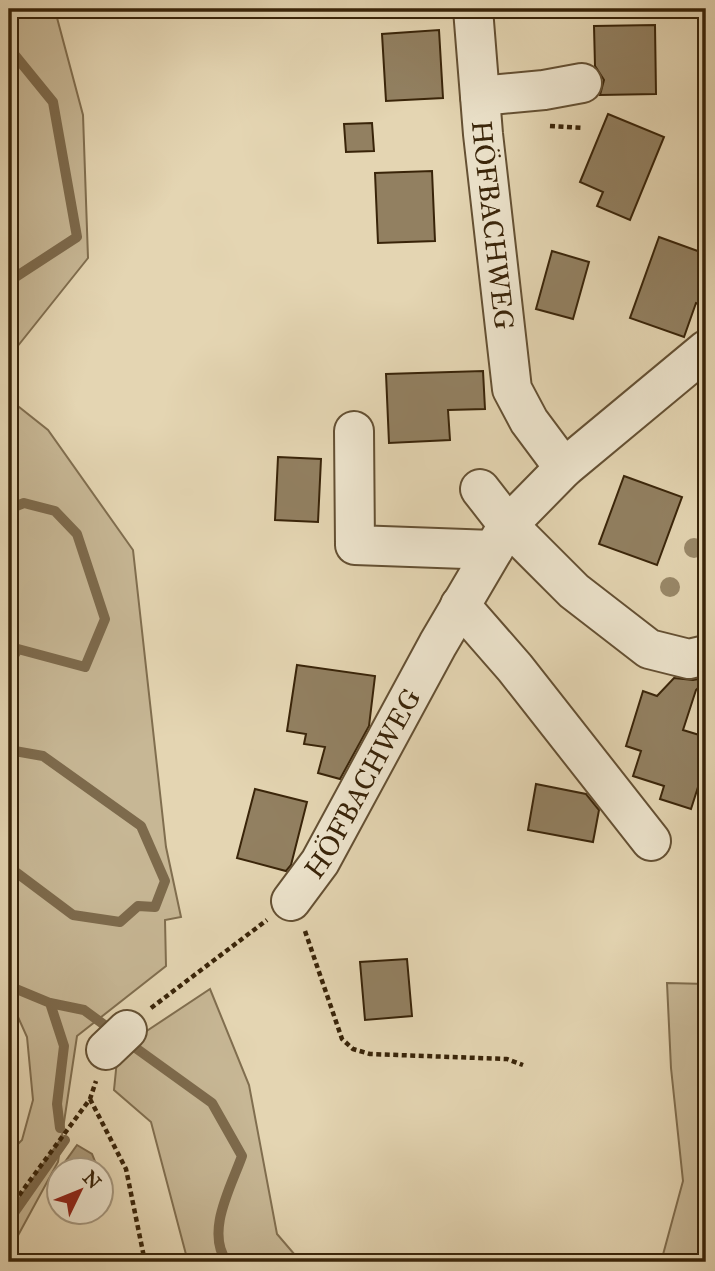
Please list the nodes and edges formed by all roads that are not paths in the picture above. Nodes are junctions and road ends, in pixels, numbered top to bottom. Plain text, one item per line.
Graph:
1 (473, 9) edge
2 (582, 83) dead end
3 (480, 96) junction
4 (706, 350) edge
5 (354, 430) dead end
6 (564, 468) junction
7 (480, 489) dead end
8 (500, 538) junction
9 (460, 605) junction
10 (706, 654) edge
11 (650, 841) dead end
12 (291, 901) road end

1 - 3 street, HÖFBACHWEG
2 - 3 street
3 - 6 street, HÖFBACHWEG
4 - 6 street, HÖFBACHWEG
5 - 8 street
6 - 8 street, HÖFBACHWEG
7 - 8 street
8 - 9 street, HÖFBACHWEG
8 - 10 street
9 - 11 street
9 - 12 street, HÖFBACHWEG

